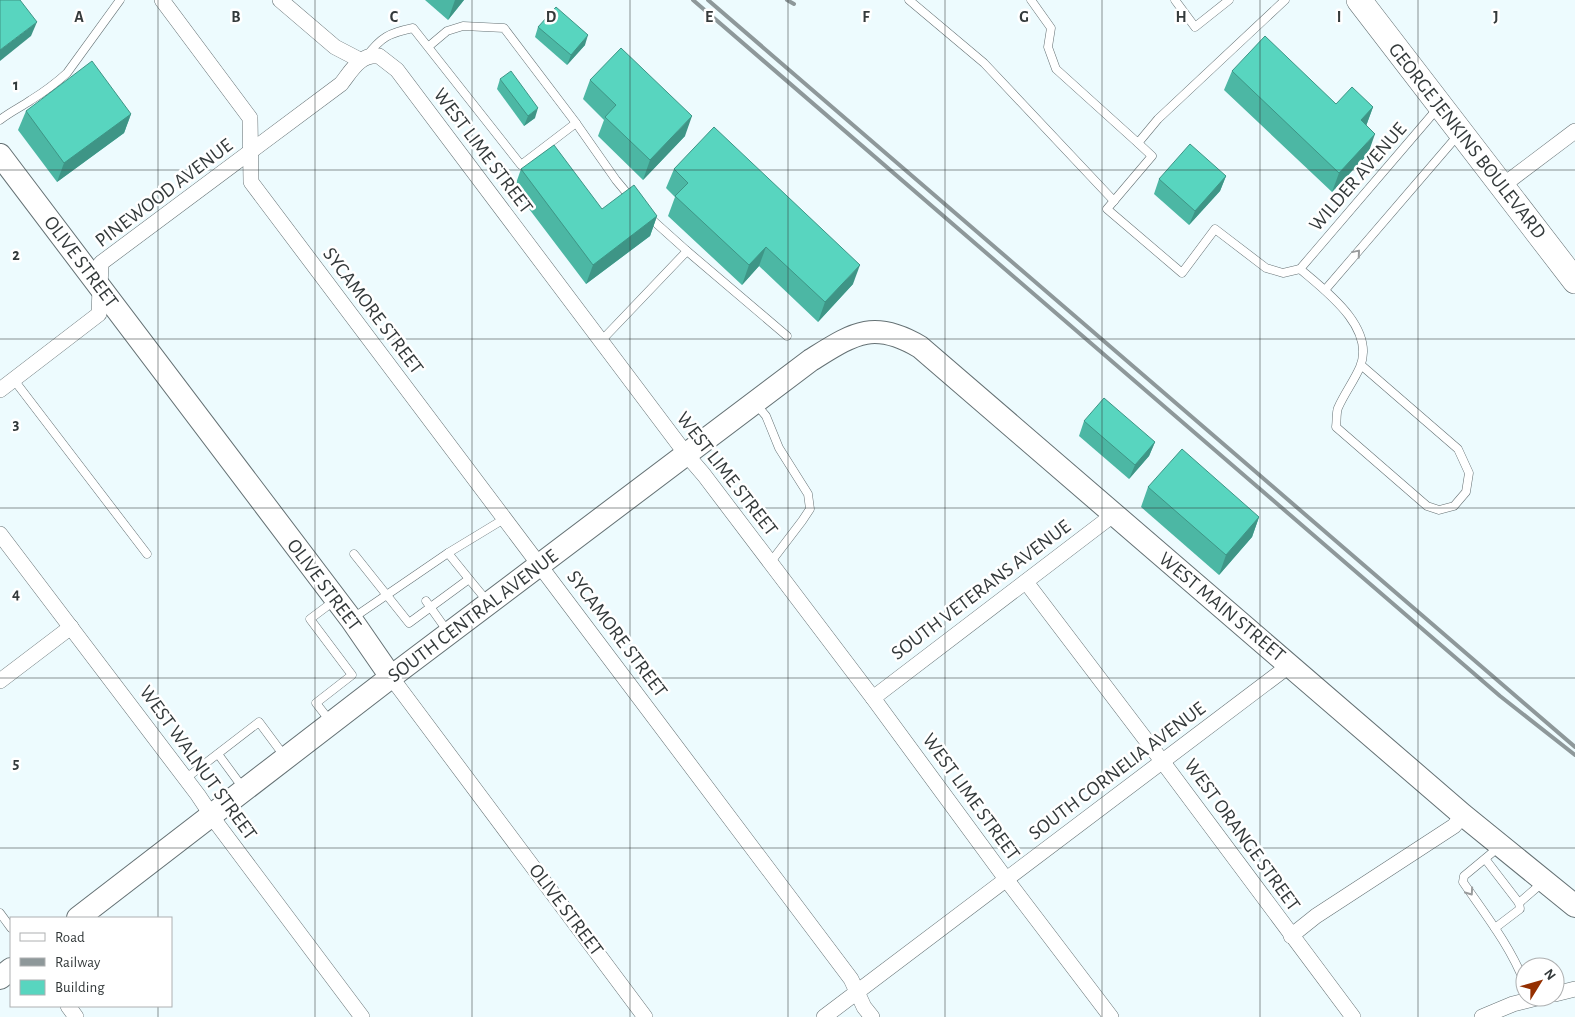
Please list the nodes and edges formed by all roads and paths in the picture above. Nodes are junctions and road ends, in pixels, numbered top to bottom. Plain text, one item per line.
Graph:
1 (120, 0) edge
2 (162, 0) edge
3 (280, 0) edge
4 (908, 0) edge
5 (1030, 0) edge
6 (1175, 0) edge
7 (1229, 0) edge
8 (1285, 0) edge
9 (1359, 0) edge
10 (428, 47) junction
11 (363, 58) junction
12 (1440, 106) junction
13 (0, 120) edge
14 (576, 123) junction
15 (1575, 131) edge
16 (1460, 133) junction
17 (1138, 142) junction
18 (250, 153) junction
19 (0, 155) edge
20 (1502, 186) junction
21 (1114, 201) junction
22 (687, 251) junction
23 (1300, 269) junction
24 (1575, 281) edge
25 (101, 289) junction
26 (1325, 290) junction
27 (876, 332) joint
28 (787, 336) dead end
29 (600, 341) junction
30 (1361, 365) junction
31 (14, 380) junction
32 (0, 390) edge
33 (755, 402) junction
34 (686, 454) junction
35 (1114, 515) junction
36 (504, 519) junction
37 (0, 534) edge
38 (448, 553) junction
39 (147, 554) dead end
40 (354, 554) dead end
41 (770, 563) junction
42 (540, 566) junction
43 (468, 579) junction
44 (1026, 582) junction
45 (385, 595) junction
46 (335, 600) junction
47 (426, 600) dead end
48 (489, 604) junction
49 (431, 608) junction
50 (351, 620) junction
51 (71, 627) junction
52 (449, 634) junction
53 (1290, 665) junction
54 (391, 677) junction
55 (0, 680) edge
56 (873, 698) junction
57 (332, 724) junction
58 (218, 754) junction
59 (286, 758) junction
60 (1162, 761) junction
61 (186, 779) junction
62 (244, 790) junction
63 (211, 815) junction
64 (1463, 815) junction
65 (1493, 853) junction
66 (1006, 880) junction
67 (1544, 882) junction
68 (1519, 902) junction
69 (1570, 905) edge
70 (0, 913) edge
71 (79, 917) edge
72 (10, 927) edge
73 (1495, 928) junction
74 (1291, 936) junction
75 (1515, 962) edge
76 (10, 970) edge
77 (0, 978) edge
78 (857, 992) junction
79 (1515, 1003) edge
80 (362, 1017) edge
81 (645, 1017) edge
82 (824, 1017) edge
83 (872, 1017) edge
84 (1111, 1017) edge
85 (1353, 1017) edge
86 (1482, 1017) edge

1 - 13 lane
2 - 18 street, SYCAMORE STREET
3 - 11 street, WEST LIME STREET
4 - 21 lane
5 - 17 lane
6 - 7 lane
8 - 17 lane
9 - 12 main road, GEORGE JENKINS BOULEVARD
10 - 11 lane
10 - 14 lane
10 - 14 lane
11 - 18 street, PINEWOOD AVENUE
11 - 29 street, WEST LIME STREET
12 - 16 main road, GEORGE JENKINS BOULEVARD
12 - 23 lane, WILDER AVENUE
14 - 22 lane
15 - 20 street
16 - 20 main road, GEORGE JENKINS BOULEVARD
26 -> 16 lane
17 - 21 lane
18 - 25 street, PINEWOOD AVENUE
18 - 36 street, SYCAMORE STREET
19 - 25 main road, OLIVE STREET
20 - 24 main road, GEORGE JENKINS BOULEVARD
21 - 23 lane
22 - 28 lane
22 - 29 lane
23 - 26 lane
25 - 31 street, PINEWOOD AVENUE
25 - 46 main road, OLIVE STREET
26 - 30 lane
27 - 33 main road, SOUTH CENTRAL AVENUE
27 - 35 main road, WEST MAIN STREET
29 - 34 street, WEST LIME STREET
30 - 30 lane
31 - 32 street, PINEWOOD AVENUE
31 - 39 lane
33 - 34 main road, SOUTH CENTRAL AVENUE
33 - 41 lane
34 - 41 street, WEST LIME STREET
34 - 42 main road, SOUTH CENTRAL AVENUE
35 - 44 street, SOUTH VETERANS AVENUE
35 - 53 main road, WEST MAIN STREET
36 - 38 lane
36 - 42 street, SYCAMORE STREET
37 - 51 street, WEST WALNUT STREET
38 - 43 lane
38 - 45 lane
40 - 45 lane
41 - 56 street, WEST LIME STREET
42 - 48 main road, SOUTH CENTRAL AVENUE
42 - 78 street, SYCAMORE STREET
43 - 48 lane
43 - 49 lane
44 - 56 street, SOUTH VETERANS AVENUE
44 - 60 street, WEST ORANGE STREET
45 - 49 lane
45 - 50 lane
46 - 50 main road, OLIVE STREET
46 - 57 lane
47 - 49 lane
48 - 52 main road, SOUTH CENTRAL AVENUE
49 - 52 lane
50 - 54 main road, OLIVE STREET
51 - 55 street
51 - 61 street, WEST WALNUT STREET
52 - 54 main road, SOUTH CENTRAL AVENUE
53 - 60 street, SOUTH CORNELIA AVENUE
53 - 64 main road, WEST MAIN STREET
54 - 57 main road, SOUTH CENTRAL AVENUE
54 - 81 street, OLIVE STREET
56 - 66 street, WEST LIME STREET
57 - 59 main road, SOUTH CENTRAL AVENUE
58 - 59 lane
58 - 61 lane
58 - 62 lane
59 - 62 main road, SOUTH CENTRAL AVENUE
60 - 66 street, SOUTH CORNELIA AVENUE
60 - 74 street, WEST ORANGE STREET
61 - 63 street, WEST WALNUT STREET
62 - 63 main road, SOUTH CENTRAL AVENUE
63 - 71 main road, SOUTH CENTRAL AVENUE
63 - 80 street, WEST WALNUT STREET
64 - 65 main road, WEST MAIN STREET
64 - 74 street
65 - 67 main road, WEST MAIN STREET
65 - 68 lane
65 -> 73 lane
66 - 78 street, SOUTH CORNELIA AVENUE
66 - 84 street, WEST LIME STREET
67 - 68 lane
67 - 69 main road, WEST MAIN STREET
68 - 73 lane
70 - 72 lane
73 - 75 lane
74 - 85 street, WEST ORANGE STREET
76 - 77 main road
78 - 82 street, SOUTH CORNELIA AVENUE
78 - 83 street, SYCAMORE STREET
79 - 86 street

